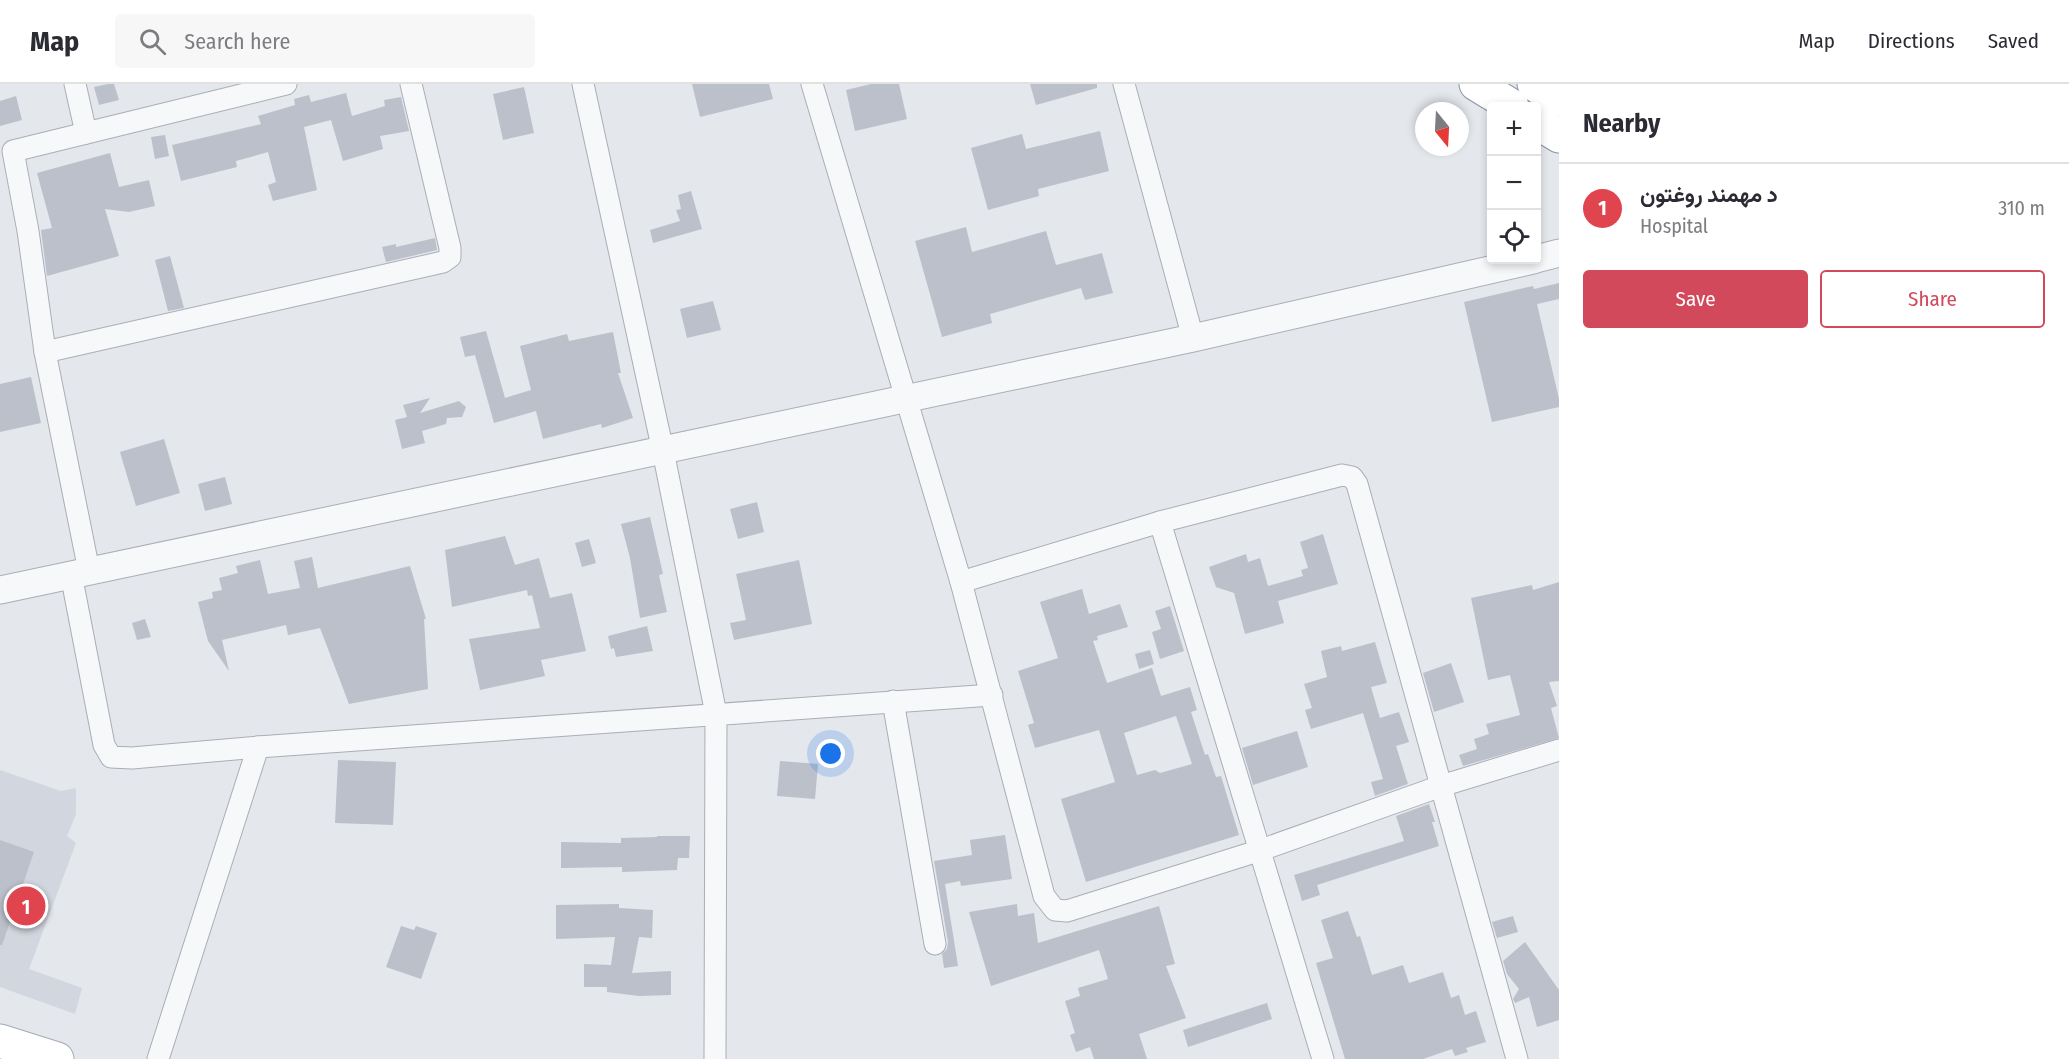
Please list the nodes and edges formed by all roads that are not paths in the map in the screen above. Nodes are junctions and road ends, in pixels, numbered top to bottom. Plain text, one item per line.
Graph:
1 (75, 84) edge
2 (286, 84) edge
3 (411, 84) edge
4 (582, 84) edge
5 (812, 84) edge
6 (1124, 84) edge
7 (1476, 84) edge
8 (1534, 84) edge
9 (1559, 100) edge
10 (1505, 102) edge
11 (1541, 125) edge
12 (86, 133) junction
13 (1559, 136) edge
14 (7, 151) edge
15 (1559, 253) edge
16 (1541, 257) edge
17 (1512, 264) edge
18 (1193, 338) junction
19 (45, 352) junction
20 (906, 399) junction
21 (663, 451) junction
22 (1160, 522) junction
23 (80, 572) junction
24 (961, 582) junction
25 (0, 590) edge
26 (992, 694) junction
27 (893, 701) junction
28 (716, 714) junction
29 (258, 747) junction
30 (1559, 750) edge
31 (1442, 786) junction
32 (1261, 850) junction
33 (935, 944) dead end
34 (0, 1041) edge
35 (57, 1059) edge
36 (158, 1059) edge
37 (715, 1059) edge
38 (1323, 1059) edge
39 (1517, 1059) edge

1 - 12 street
2 - 12 street
3 - 19 street
4 - 21 street
5 - 20 street
6 - 18 street
7 - 10 main road
8 - 9 main road
11 - 13 main road
12 - 14 street
14 - 19 street
15 - 16 street
17 - 18 street
18 - 20 street
19 - 23 street
20 - 21 street
20 - 24 street
21 - 23 street
21 - 28 street
22 - 24 street
22 - 31 street
22 - 32 street
23 - 25 street
23 - 29 street
24 - 26 street
26 - 27 street
26 - 32 street
27 - 28 street
27 - 33 street
28 - 29 street
28 - 37 street
29 - 36 street
30 - 31 street
31 - 32 street
31 - 39 street
32 - 38 street
34 - 35 main road

